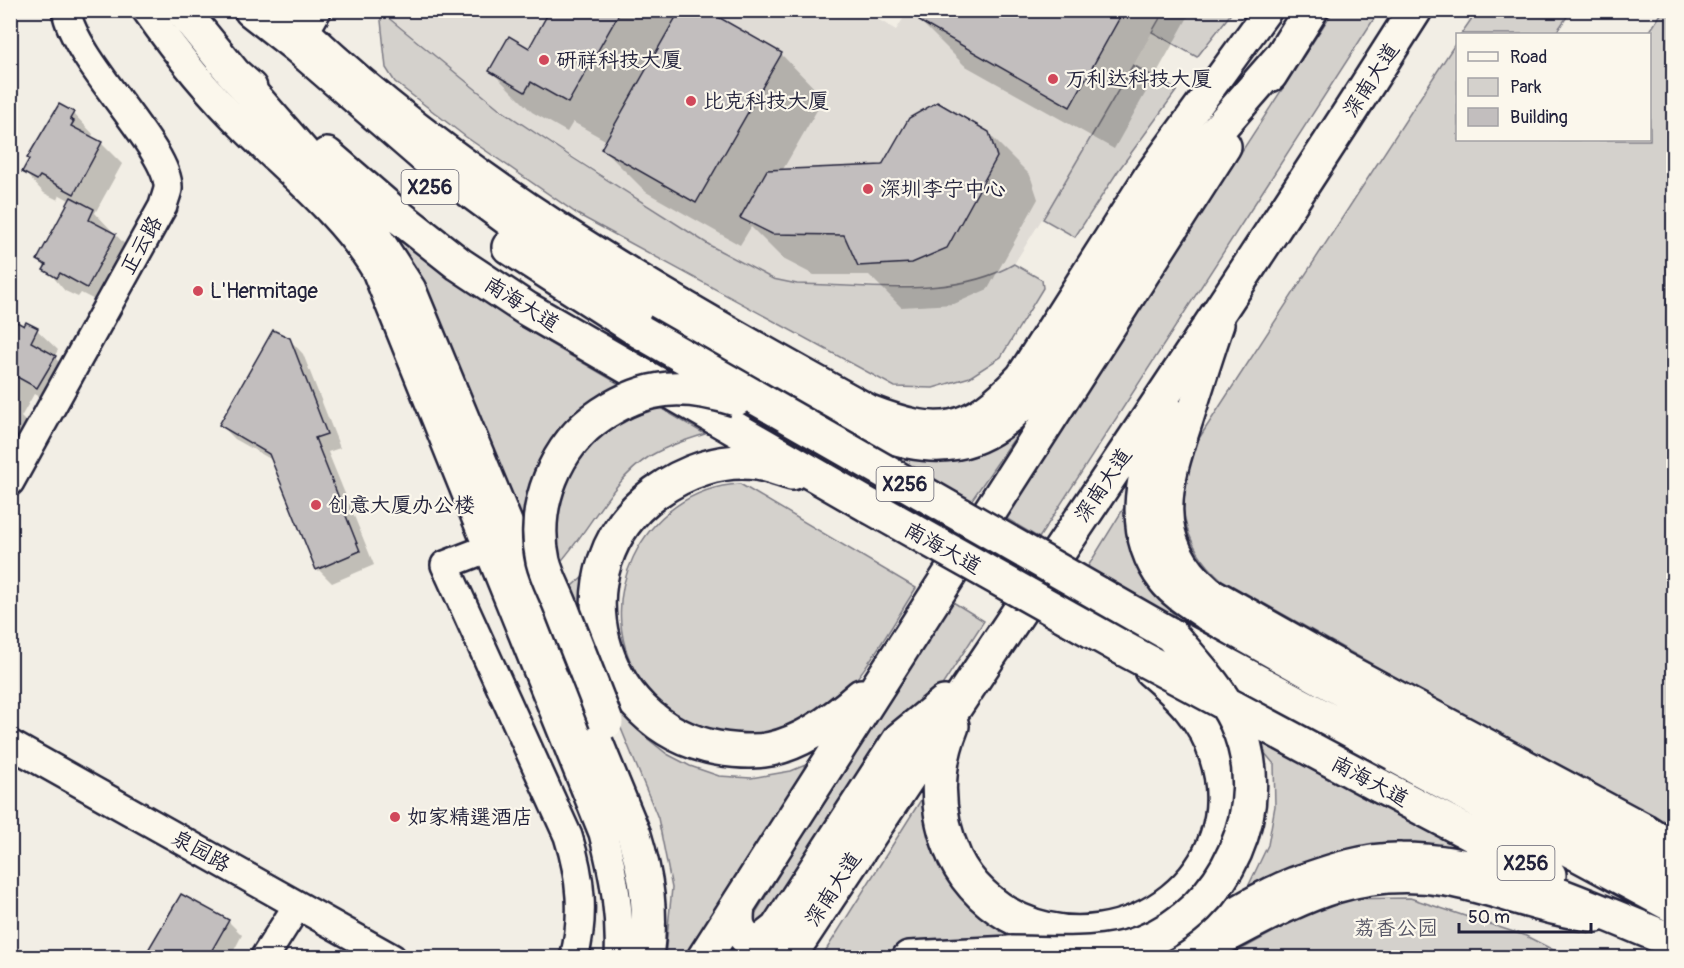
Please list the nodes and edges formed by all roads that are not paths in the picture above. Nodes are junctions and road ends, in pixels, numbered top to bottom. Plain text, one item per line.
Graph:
1 (66, 10) edge
2 (146, 10) edge
3 (182, 10) edge
4 (249, 10) edge
5 (1268, 10) edge
6 (1415, 10) edge
7 (1438, 10) edge
8 (1310, 11) edge
9 (300, 17) edge
10 (1282, 56) junction
11 (234, 74) junction
12 (1305, 184) junction
13 (1226, 304) junction
14 (777, 412) junction
15 (10, 482) edge
16 (870, 507) junction
17 (489, 548) junction
18 (1171, 635) junction
19 (1126, 650) junction
20 (891, 665) junction
21 (970, 681) junction
22 (10, 744) edge
23 (1405, 744) junction
24 (1674, 846) edge
25 (1674, 878) edge
26 (297, 906) junction
27 (738, 906) junction
28 (1674, 906) edge
29 (1620, 920) junction
30 (1672, 941) edge
31 (264, 957) edge
32 (392, 957) edge
33 (574, 957) edge
34 (619, 957) edge
35 (646, 957) edge
36 (650, 957) edge
37 (704, 957) edge
38 (788, 957) edge
39 (909, 957) edge
40 (1154, 957) edge
41 (1188, 957) edge

1 - 15 street, 正云路
2 - 17 street
3 - 11 main road, 南海大道 / X256
4 - 10 main road
4 - 14 main road, 南海大道 / X256, bridge
5 - 9 street
6 - 12 main road, 深南大道
7 - 12 main road
8 - 10 main road
10 - 20 main road
11 - 16 main road, 南海大道 / X256, bridge
11 - 35 main road
12 - 13 main road, 深南大道
13 - 21 main road, 深南大道
13 - 23 main road
13 - 24 street
14 - 18 main road, 南海大道 / X256, bridge
14 - 36 main road, bridge
16 - 19 main road, 南海大道 / X256, bridge
16 - 20 main road
17 - 33 street
17 - 34 street
18 - 23 main road, 南海大道 / X256
18 - 39 main road, bridge
19 - 21 main road, bridge
19 - 30 main road, 南海大道 / X256, bridge
20 - 27 main road
21 - 27 main road
21 - 38 main road, 深南大道
22 - 26 street, 泉园路
23 - 25 main road
23 - 28 main road, 南海大道 / X256
26 - 31 street
26 - 32 street, 泉园路
27 - 37 main road
29 - 30 main road
29 - 40 main road
29 - 41 street

